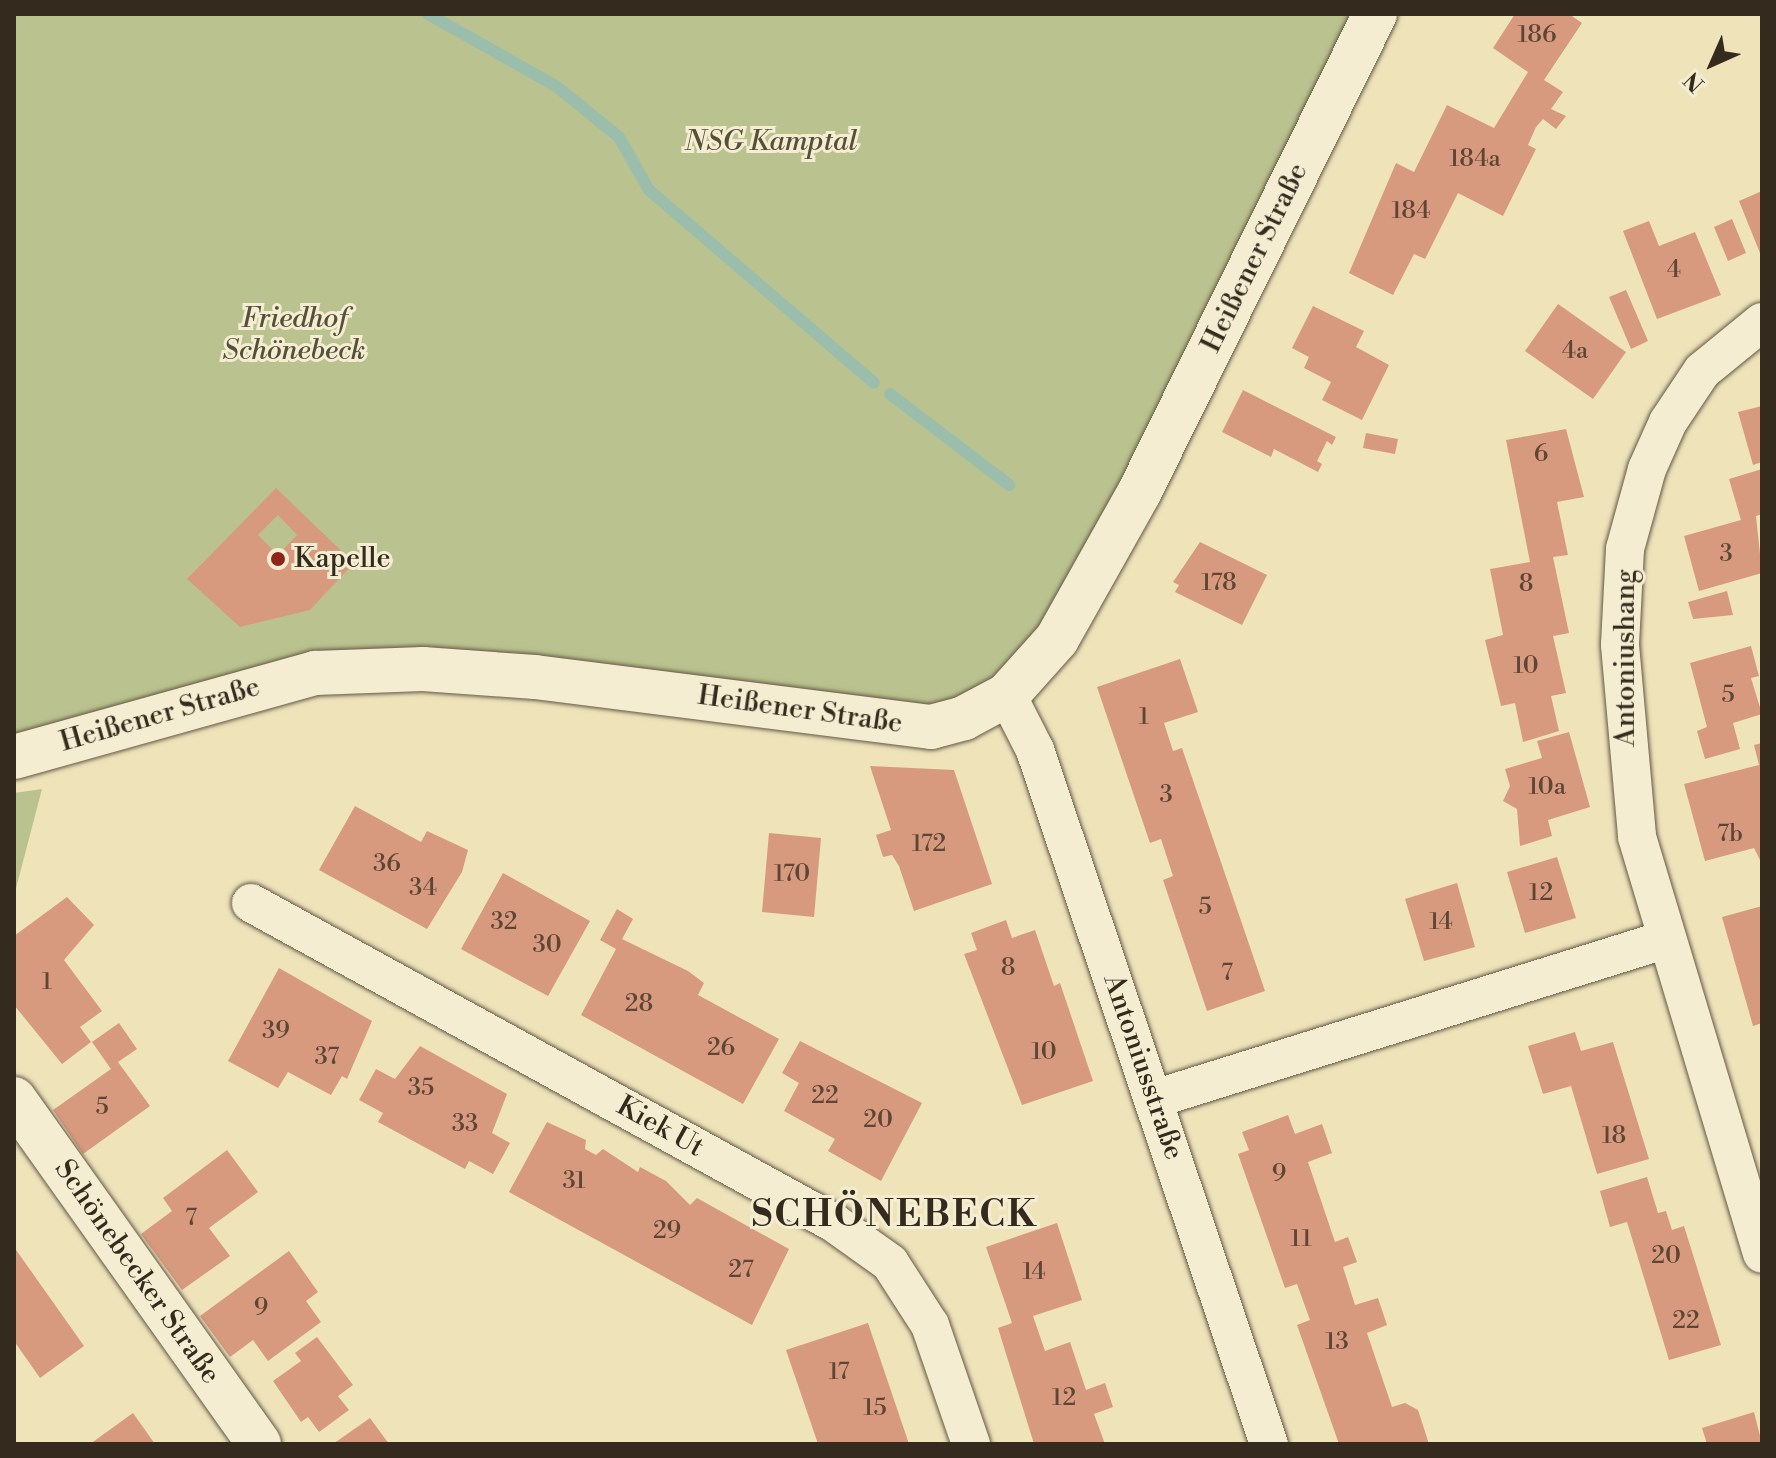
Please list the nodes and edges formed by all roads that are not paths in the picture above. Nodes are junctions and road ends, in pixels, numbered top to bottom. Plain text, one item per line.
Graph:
1 (1375, 14) edge
2 (1762, 322) edge
3 (1007, 695) junction
4 (14, 757) edge
5 (251, 903) dead end
6 (1664, 940) junction
7 (14, 1099) edge
8 (1154, 1099) junction
9 (1762, 1254) edge
10 (259, 1444) edge
11 (971, 1444) edge
12 (1269, 1444) edge

1 - 3 street, Heißener Straße
2 - 6 street, Antoniushang
3 - 4 street, Heißener Straße
3 - 8 street, Antoniusstraße
5 - 11 street, Kiek Ut
6 - 8 street
6 - 9 street, Antoniushang
7 - 10 street, Schönebecker Straße
8 - 12 street, Antoniusstraße

